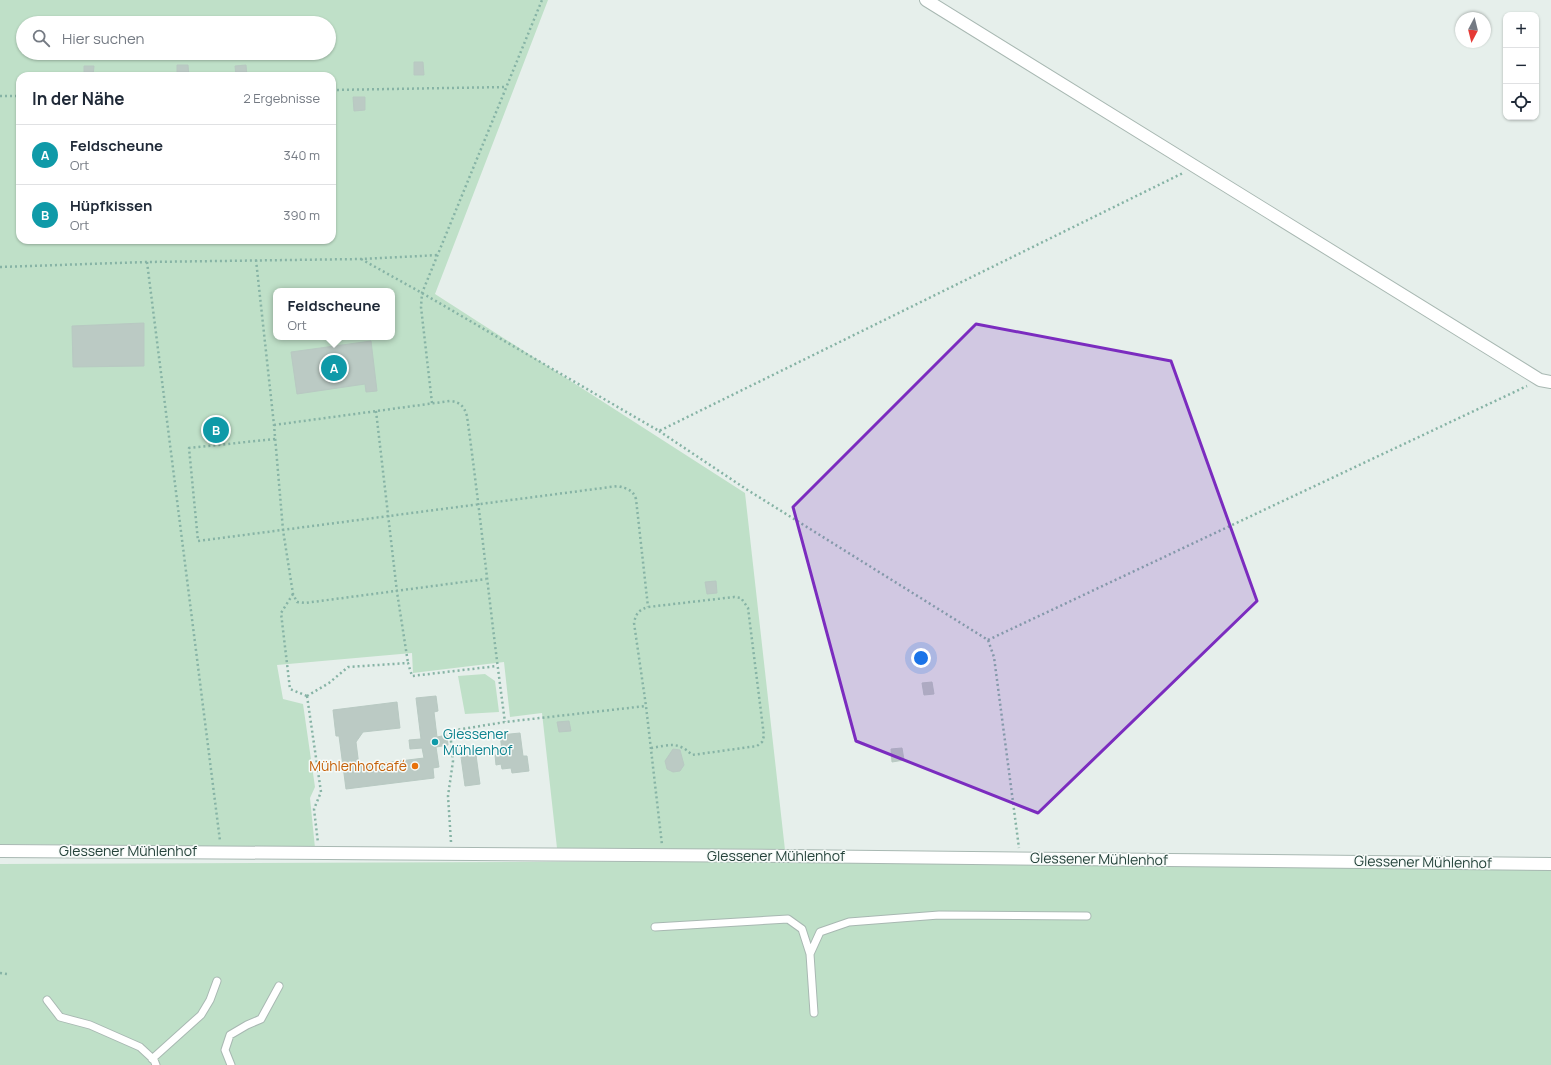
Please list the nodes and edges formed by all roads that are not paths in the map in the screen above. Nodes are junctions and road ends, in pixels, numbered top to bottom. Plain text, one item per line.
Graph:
1 (926, 0) edge
2 (1546, 381) edge
3 (0, 851) edge
4 (1551, 864) edge
5 (1087, 916) dead end
6 (655, 927) dead end
7 (810, 954) junction
8 (217, 981) dead end
9 (279, 986) dead end
10 (47, 1000) dead end
11 (814, 1013) dead end
12 (154, 1062) edge
13 (231, 1065) edge

1 - 2 street
3 - 4 street, Glessener Mühlenhof
5 - 7 lane
6 - 7 lane
7 - 11 lane
8 - 12 lane
9 - 13 lane
10 - 12 lane

